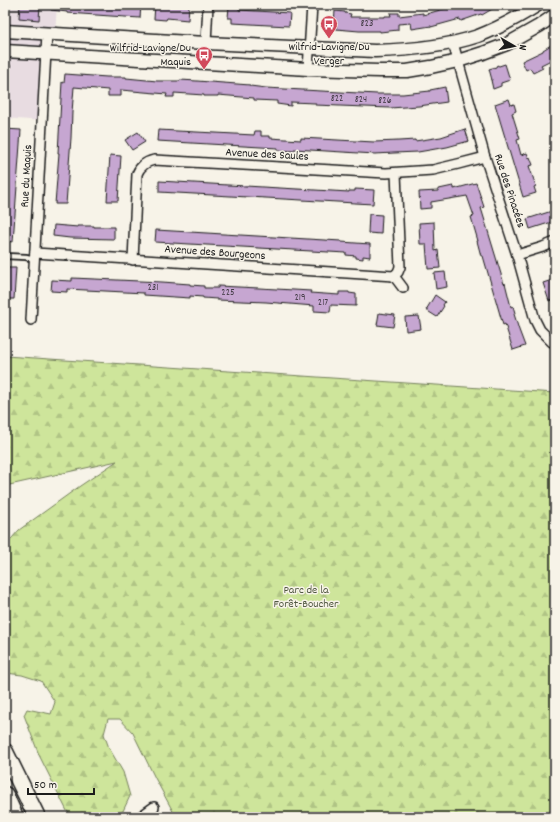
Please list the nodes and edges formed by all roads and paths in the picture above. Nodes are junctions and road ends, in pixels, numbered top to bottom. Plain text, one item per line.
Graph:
1 (208, 5) edge
2 (312, 5) edge
3 (538, 5) edge
4 (555, 15) edge
5 (5, 31) edge
6 (47, 34) junction
7 (206, 43) junction
8 (453, 43) junction
9 (310, 48) junction
10 (5, 51) edge
11 (46, 53) junction
12 (458, 62) junction
13 (203, 63) junction
14 (6, 66) edge
15 (308, 69) junction
16 (5, 81) edge
17 (5, 91) edge
18 (486, 157) junction
19 (396, 173) junction
20 (555, 242) edge
21 (517, 255) junction
22 (5, 256) edge
23 (34, 256) junction
24 (133, 260) junction
25 (394, 276) junction
26 (403, 288) dead end
27 (31, 320) dead end
28 (552, 342) dead end
29 (5, 752) edge
30 (5, 795) edge
31 (154, 807) dead end
32 (15, 817) edge
33 (37, 817) edge
34 (140, 817) edge

1 - 7 street
2 - 9 street
3 - 8 street
4 - 12 street
5 - 6 street
6 - 7 street
6 - 11 street, Rue du Maquis
7 - 9 street
7 - 13 street
8 - 9 street
8 - 12 street, Rue des Pinacées
9 - 15 street
10 - 11 street
11 - 13 street
11 - 23 street, Rue du Maquis
12 - 15 street
12 - 18 street, Rue des Pinacées
13 - 15 street
14 - 16 lane
16 - 17 lane
18 - 19 street, Avenue des Saules
18 - 21 street, Rue des Pinacées
19 - 24 street, Avenue des Saules
19 - 25 street
20 - 21 street
21 - 28 street, Rue des Pinacées
22 - 23 lane
23 - 24 street, Avenue des Bourgeons
23 - 27 street, Rue du Maquis
24 - 25 street, Avenue des Bourgeons
25 - 26 street
29 - 33 highway
30 - 32 highway
31 - 34 street

